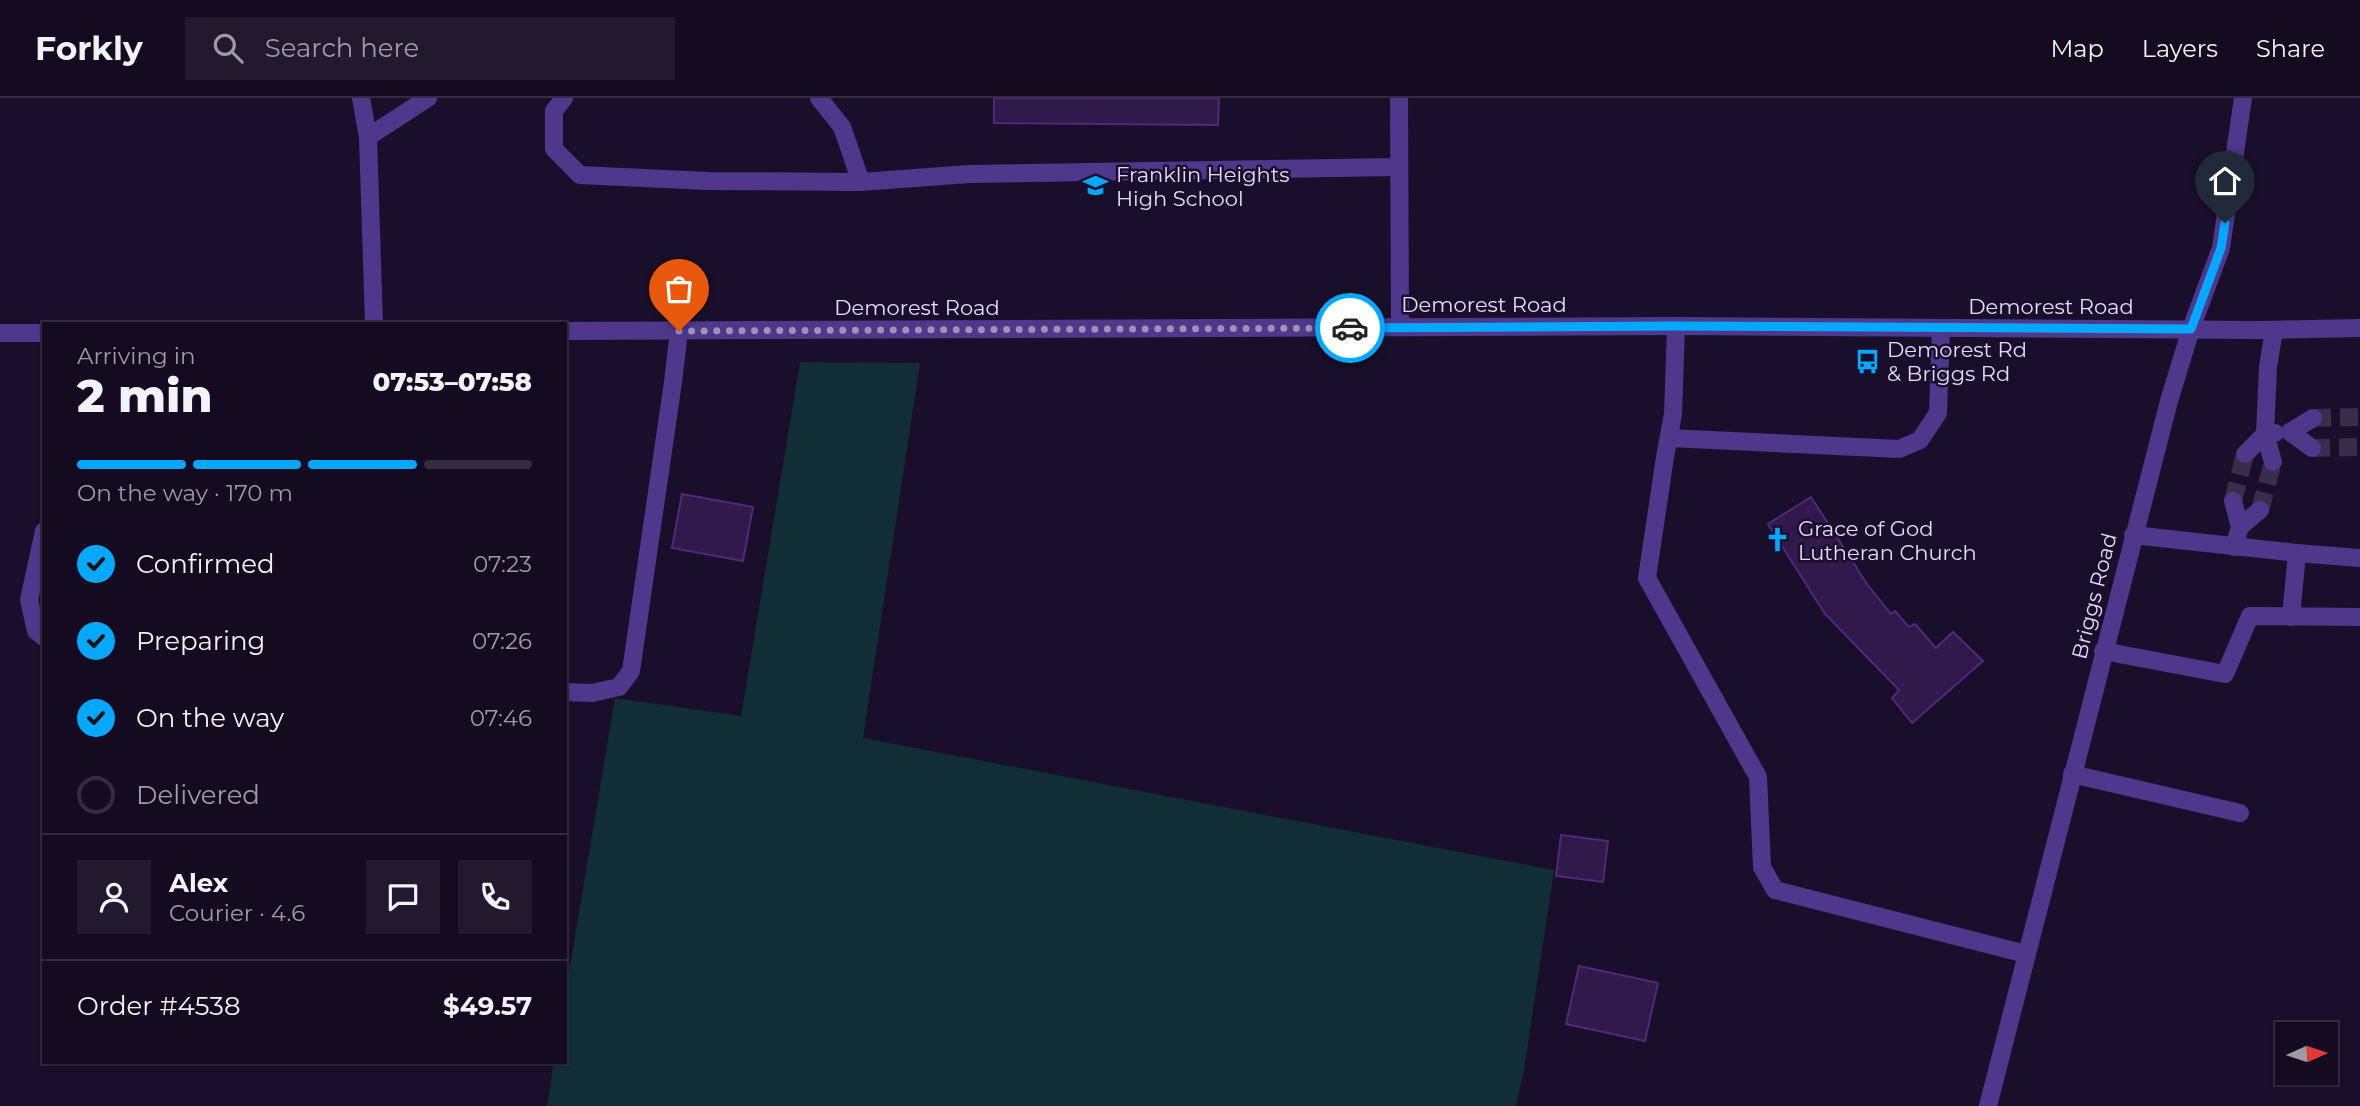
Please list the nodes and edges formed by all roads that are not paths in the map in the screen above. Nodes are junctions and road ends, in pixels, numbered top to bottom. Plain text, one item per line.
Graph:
1 (361, 98) edge
2 (428, 98) edge
3 (564, 98) edge
4 (819, 98) edge
5 (1399, 98) edge
6 (2244, 98) edge
7 (368, 137) junction
8 (1399, 167) junction
9 (861, 182) junction
10 (374, 322) edge
11 (1676, 326) junction
12 (1400, 327) junction
13 (1941, 328) junction
14 (2360, 328) edge
15 (2191, 329) junction
16 (2274, 330) junction
17 (567, 331) edge
18 (679, 331) junction
19 (0, 333) edge
20 (42, 333) edge
21 (2313, 418) tunnel mouth
22 (2290, 432) junction
23 (2265, 434) junction
24 (1668, 438) junction
25 (2312, 448) tunnel mouth
26 (2245, 454) tunnel mouth
27 (2273, 462) tunnel mouth
28 (2233, 501) tunnel mouth
29 (2260, 510) tunnel mouth
30 (2240, 527) junction
31 (2133, 536) junction
32 (42, 540) edge
33 (2234, 547) junction
34 (2297, 553) junction
35 (2360, 558) edge
36 (2291, 617) junction
37 (2360, 617) edge
38 (42, 636) edge
39 (2103, 650) junction
40 (567, 692) edge
41 (2072, 774) junction
42 (2240, 813) dead end
43 (2026, 954) junction
44 (1989, 1106) edge

1 - 7 street
2 - 7 street
3 - 9 street
4 - 9 street
5 - 8 street
6 - 15 street, Briggs Road
7 - 10 street
8 - 9 street
8 - 12 street
11 - 12 street, Demorest Road
11 - 13 street, Demorest Road
11 - 24 street
12 - 18 street, Demorest Road
13 - 15 street, Demorest Road
13 - 24 street
14 - 16 street, Demorest Road
15 - 16 street, Demorest Road
15 - 31 street, Briggs Road
16 - 23 street
17 - 18 street, Demorest Road
18 - 40 street
19 - 20 street
21 - 22 street
22 - 23 street
22 - 25 street
23 - 26 street
23 - 27 street
24 - 43 street
28 - 30 street
29 - 30 street
30 - 33 street
31 - 33 street
31 - 39 street, Briggs Road
32 - 38 street
33 - 34 street
34 - 35 street
34 - 36 street
36 - 37 street
36 - 39 street
39 - 41 street, Briggs Road
41 - 42 street
41 - 43 street, Briggs Road
43 - 44 street, Briggs Road

